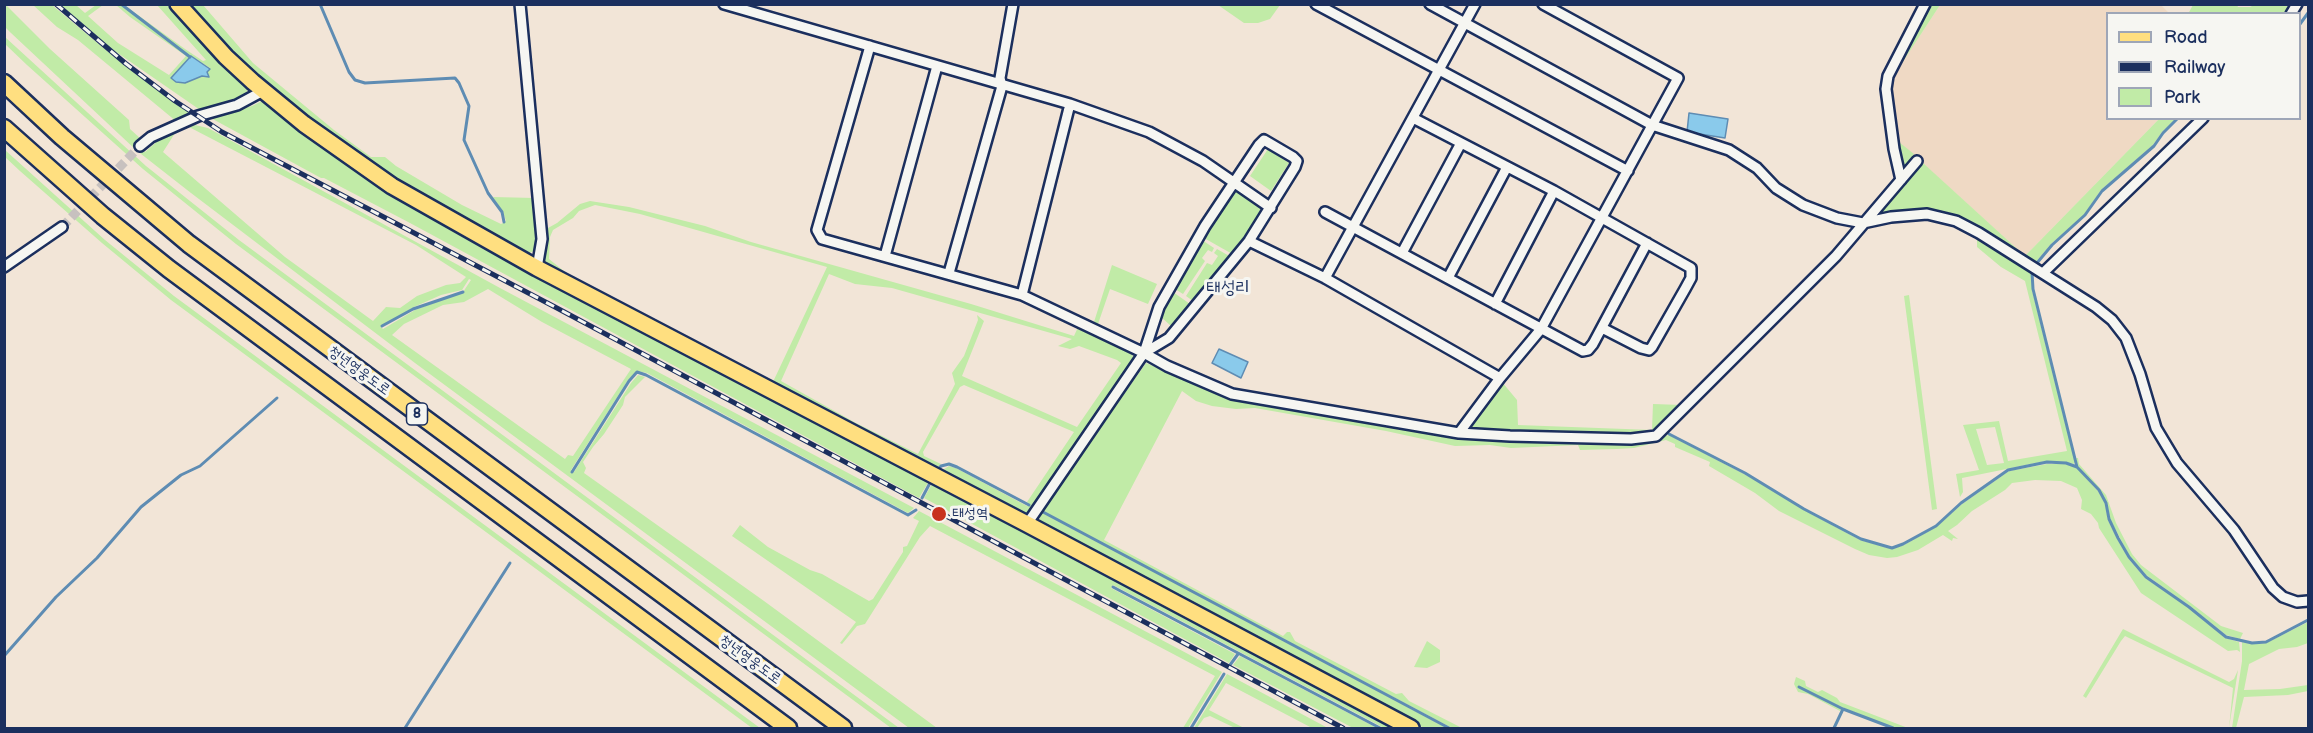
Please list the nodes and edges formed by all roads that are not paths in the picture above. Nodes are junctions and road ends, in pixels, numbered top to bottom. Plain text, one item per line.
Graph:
1 (178, 4) edge
2 (520, 4) edge
3 (724, 4) edge
4 (1012, 4) edge
5 (1316, 4) edge
6 (1430, 4) edge
7 (1475, 4) edge
8 (1543, 4) edge
9 (1925, 4) edge
10 (1464, 23) junction
11 (870, 46) junction
12 (937, 66) junction
13 (1439, 70) junction
14 (4, 83) edge
15 (1002, 86) junction
16 (263, 91) junction
17 (1070, 104) junction
18 (1413, 118) junction
19 (2201, 120) edge
20 (1652, 125) junction
21 (4, 128) edge
22 (1461, 143) junction
23 (140, 146) tunnel mouth
24 (1917, 161) dead end
25 (1507, 167) junction
26 (1628, 171) junction
27 (1901, 180) junction
28 (1234, 182) junction
29 (1554, 191) junction
30 (1271, 208) junction
31 (1325, 212) dead end
32 (1602, 218) junction
33 (1863, 223) junction
34 (62, 227) tunnel mouth
35 (1353, 227) junction
36 (1249, 241) junction
37 (1647, 243) junction
38 (1402, 253) junction
39 (885, 256) junction
40 (4, 267) edge
41 (537, 268) junction
42 (949, 273) junction
43 (2043, 273) junction
44 (1325, 278) junction
45 (1448, 278) junction
46 (1022, 295) junction
47 (1495, 304) junction
48 (1602, 328) junction
49 (1541, 329) junction
50 (1144, 352) junction
51 (1500, 378) junction
52 (1459, 433) junction
53 (1027, 524) junction
54 (2308, 601) edge
55 (788, 729) edge
56 (843, 729) edge
57 (1411, 729) edge

1 - 16 main road
2 - 41 street
3 - 11 street
4 - 15 street
5 - 13 street
6 - 10 street
7 - 10 street
8 - 20 street
9 - 27 street
10 - 13 street
10 - 20 street
11 - 12 street
11 - 39 street
12 - 15 street
12 - 39 street
13 - 18 street
13 - 26 street
14 - 56 highway, 청년영웅도로 / 8
15 - 17 street
15 - 42 street
16 - 23 street
16 - 41 main road
17 - 28 street
17 - 46 street
18 - 22 street
18 - 35 street
19 - 43 street
20 - 26 street
20 - 33 street
21 - 55 highway, 8
22 - 25 street
22 - 38 street
24 - 27 street
25 - 29 street
25 - 45 street
26 - 32 street
27 - 33 street
28 - 30 street
28 - 30 street
28 - 50 street
29 - 32 street
29 - 47 street
30 - 36 street
31 - 35 street
32 - 37 street
32 - 49 street
33 - 43 street
33 - 52 street
34 - 40 street
35 - 38 street
35 - 44 street
36 - 44 street
36 - 50 street
37 - 48 street
37 - 48 street
38 - 45 street
39 - 42 street
41 - 53 main road
42 - 46 street
43 - 54 street
44 - 51 street
45 - 47 street
46 - 50 street
47 - 49 street
48 - 49 street
49 - 51 street
50 - 52 street
50 - 53 street
51 - 52 street
53 - 57 main road

